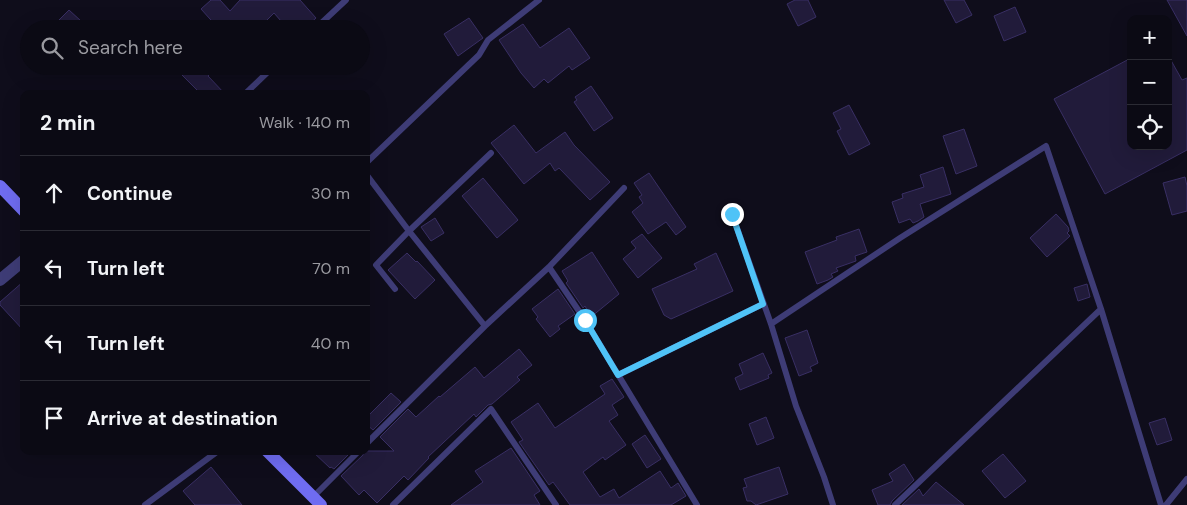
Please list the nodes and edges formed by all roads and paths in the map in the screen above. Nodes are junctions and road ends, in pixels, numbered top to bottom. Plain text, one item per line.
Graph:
1 (346, 0) edge
2 (539, 0) edge
3 (325, 20) edge
4 (265, 75) edge
5 (249, 90) edge
6 (491, 153) dead end
7 (370, 159) edge
8 (370, 179) edge
9 (0, 186) edge
10 (624, 188) dead end
11 (20, 207) edge
12 (732, 214) dead end
13 (409, 231) junction
14 (20, 263) edge
15 (549, 267) junction
16 (0, 280) edge
17 (395, 289) dead end
18 (763, 304) junction
19 (1101, 309) junction
20 (771, 324) junction
21 (485, 326) junction
22 (618, 375) junction
23 (370, 440) edge
24 (213, 455) edge
25 (271, 455) edge
26 (356, 455) edge
27 (1187, 479) edge
28 (317, 501) edge
29 (145, 505) edge
30 (393, 505) edge
31 (556, 505) edge
32 (696, 505) edge
33 (833, 505) edge
34 (895, 505) edge
35 (1161, 505) edge
36 (1166, 505) edge

1 - 3 lane
2 - 7 lane
4 - 5 lane
6 - 13 lane
8 - 13 lane
9 - 11 main road
10 - 15 lane
12 - 18 lane
13 - 17 lane
13 - 21 lane
14 - 16 street
15 - 21 lane
15 - 22 lane
18 - 20 lane
18 - 22 lane
19 - 20 lane
19 - 34 lane
19 - 35 lane
20 - 33 lane
21 - 23 lane
22 - 32 lane
24 - 29 lane
25 - 28 main road
26 - 28 lane
27 - 36 lane
30 - 31 lane

